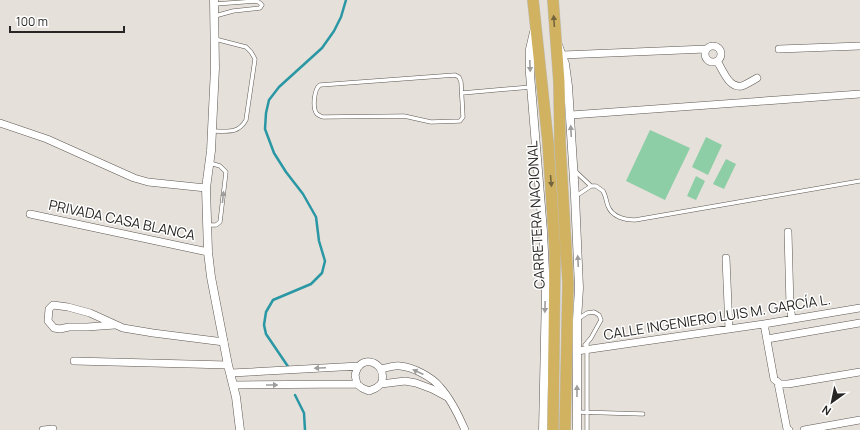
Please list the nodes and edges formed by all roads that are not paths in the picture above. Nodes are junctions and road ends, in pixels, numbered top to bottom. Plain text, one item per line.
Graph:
1 (533, 0) edge
2 (553, 0) edge
3 (214, 2) edge
4 (232, 2) edge
5 (233, 11) junction
6 (214, 17) junction
7 (536, 28) junction
8 (215, 39) junction
9 (556, 40) junction
10 (860, 46) edge
11 (779, 49) dead end
12 (706, 50) junction
13 (563, 55) junction
14 (717, 61) junction
15 (756, 78) dead end
16 (531, 87) junction
17 (462, 93) junction
18 (860, 94) edge
19 (570, 115) junction
20 (0, 123) edge
21 (212, 131) junction
22 (209, 163) junction
23 (573, 170) junction
24 (860, 181) edge
25 (591, 186) junction
26 (206, 188) junction
27 (575, 196) junction
28 (30, 214) dead end
29 (207, 226) junction
30 (788, 232) dead end
31 (208, 252) junction
32 (726, 258) dead end
33 (860, 308) edge
34 (792, 319) junction
35 (577, 320) junction
36 (860, 323) edge
37 (764, 324) junction
38 (114, 325) junction
39 (729, 329) junction
40 (767, 340) junction
41 (224, 342) junction
42 (586, 347) junction
43 (577, 351) junction
44 (74, 361) dead end
45 (359, 366) junction
46 (230, 369) junction
47 (381, 369) junction
48 (860, 372) edge
49 (778, 383) junction
50 (357, 384) junction
51 (381, 384) junction
52 (233, 385) junction
53 (447, 397) junction
54 (577, 412) junction
55 (587, 413) junction
56 (643, 414) dead end
57 (860, 420) edge
58 (53, 429) dead end
59 (43, 430) edge
60 (240, 430) edge
61 (465, 430) edge
62 (543, 430) edge
63 (553, 430) edge
64 (565, 430) edge
65 (577, 430) edge
66 (587, 430) edge
67 (789, 430) edge
68 (804, 430) edge

1 - 7 highway, CARRETERA NACIONAL
9 -> 2 highway, CARRETERA NACIONAL
3 - 4 lane
3 - 6 street
4 - 5 lane
4 - 5 lane
5 - 6 lane
6 - 8 street
7 -> 16 street
7 -> 63 highway, CARRETERA NACIONAL
8 - 21 street
8 - 21 lane
9 - 13 street
9 - 64 highway, CARRETERA NACIONAL
10 - 11 street
12 - 13 street
12 - 14 street
12 - 14 street
13 - 19 street
14 - 15 street
16 - 17 lane
16 -> 62 street
17 - 17 lane
18 - 19 street
23 -> 19 street
20 - 26 street
21 - 22 street
22 - 26 street
29 -> 22 lane
23 - 25 lane
23 - 27 street
24 - 25 lane
25 - 27 lane
26 - 29 street
35 -> 27 street
28 - 31 street, PRIVADA CASA BLANCA
29 - 31 street
30 - 34 street
31 - 41 street
32 - 39 street
33 - 34 street, CALLE INGENIERO LUIS M. GARCÍA L.
34 - 37 street, CALLE INGENIERO LUIS M. GARCÍA L.
35 - 42 lane
35 - 43 street
36 - 40 street
37 - 39 street, CALLE INGENIERO LUIS M. GARCÍA L.
37 - 40 street
38 - 38 street
38 - 41 street
39 - 42 street, CALLE INGENIERO LUIS M. GARCÍA L.
40 - 49 street
41 - 46 street
42 - 43 street, CALLE INGENIERO LUIS M. GARCÍA L.
42 - 55 lane
54 -> 43 street
44 - 46 street
45 -> 46 street
45 - 47 street
45 - 50 street
46 - 52 street
47 - 51 street
53 -> 47 street
48 - 49 street
49 - 67 street
50 - 51 street
52 -> 50 street
51 - 53 street
52 - 60 street
53 - 61 street
54 - 55 lane
54 - 65 street
55 - 56 lane
55 - 66 lane
57 - 68 street
58 - 59 street

